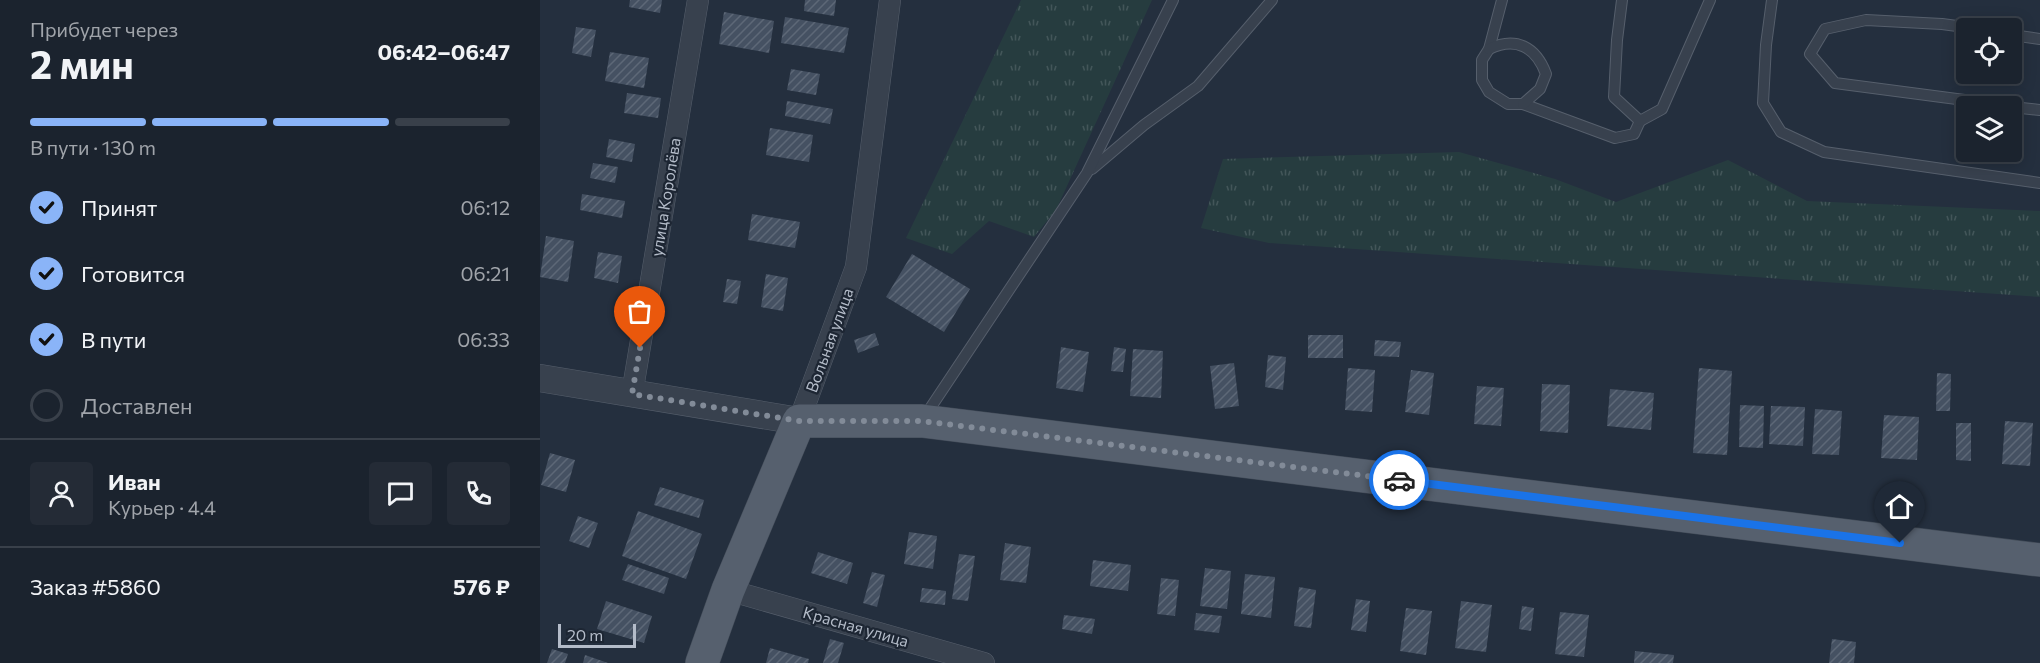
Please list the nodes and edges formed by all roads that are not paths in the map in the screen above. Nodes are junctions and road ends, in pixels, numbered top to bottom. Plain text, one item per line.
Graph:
1 (698, 0) edge
2 (890, 0) edge
3 (1173, 0) edge
4 (1272, 0) edge
5 (1502, 0) edge
6 (1622, 0) edge
7 (1710, 0) edge
8 (1772, 0) edge
9 (1956, 26) edge
10 (2022, 36) edge
11 (2040, 39) edge
12 (1489, 49) junction
13 (1956, 99) edge
14 (1523, 104) junction
15 (2022, 108) edge
16 (2040, 110) edge
17 (1640, 121) junction
18 (1087, 173) junction
19 (2040, 183) edge
20 (540, 378) edge
21 (632, 394) junction
22 (799, 421) junction
23 (921, 421) junction
24 (2040, 560) edge
25 (728, 590) junction
26 (702, 663) edge
27 (984, 663) edge

1 - 21 street, улица Королёва
2 - 22 street, Вольная улица
3 - 18 lane
4 - 18 lane
5 - 12 lane
6 - 17 lane
7 - 17 lane
8 - 19 lane
9 - 13 lane
10 - 11 lane
12 - 14 lane
12 - 14 lane
14 - 17 lane
15 - 16 lane
18 - 23 lane
20 - 21 street
21 - 22 street
22 - 23 main road
22 - 25 main road, Вольная улица
23 - 24 main road
25 - 26 main road, Вольная улица
25 - 27 street, Красная улица

